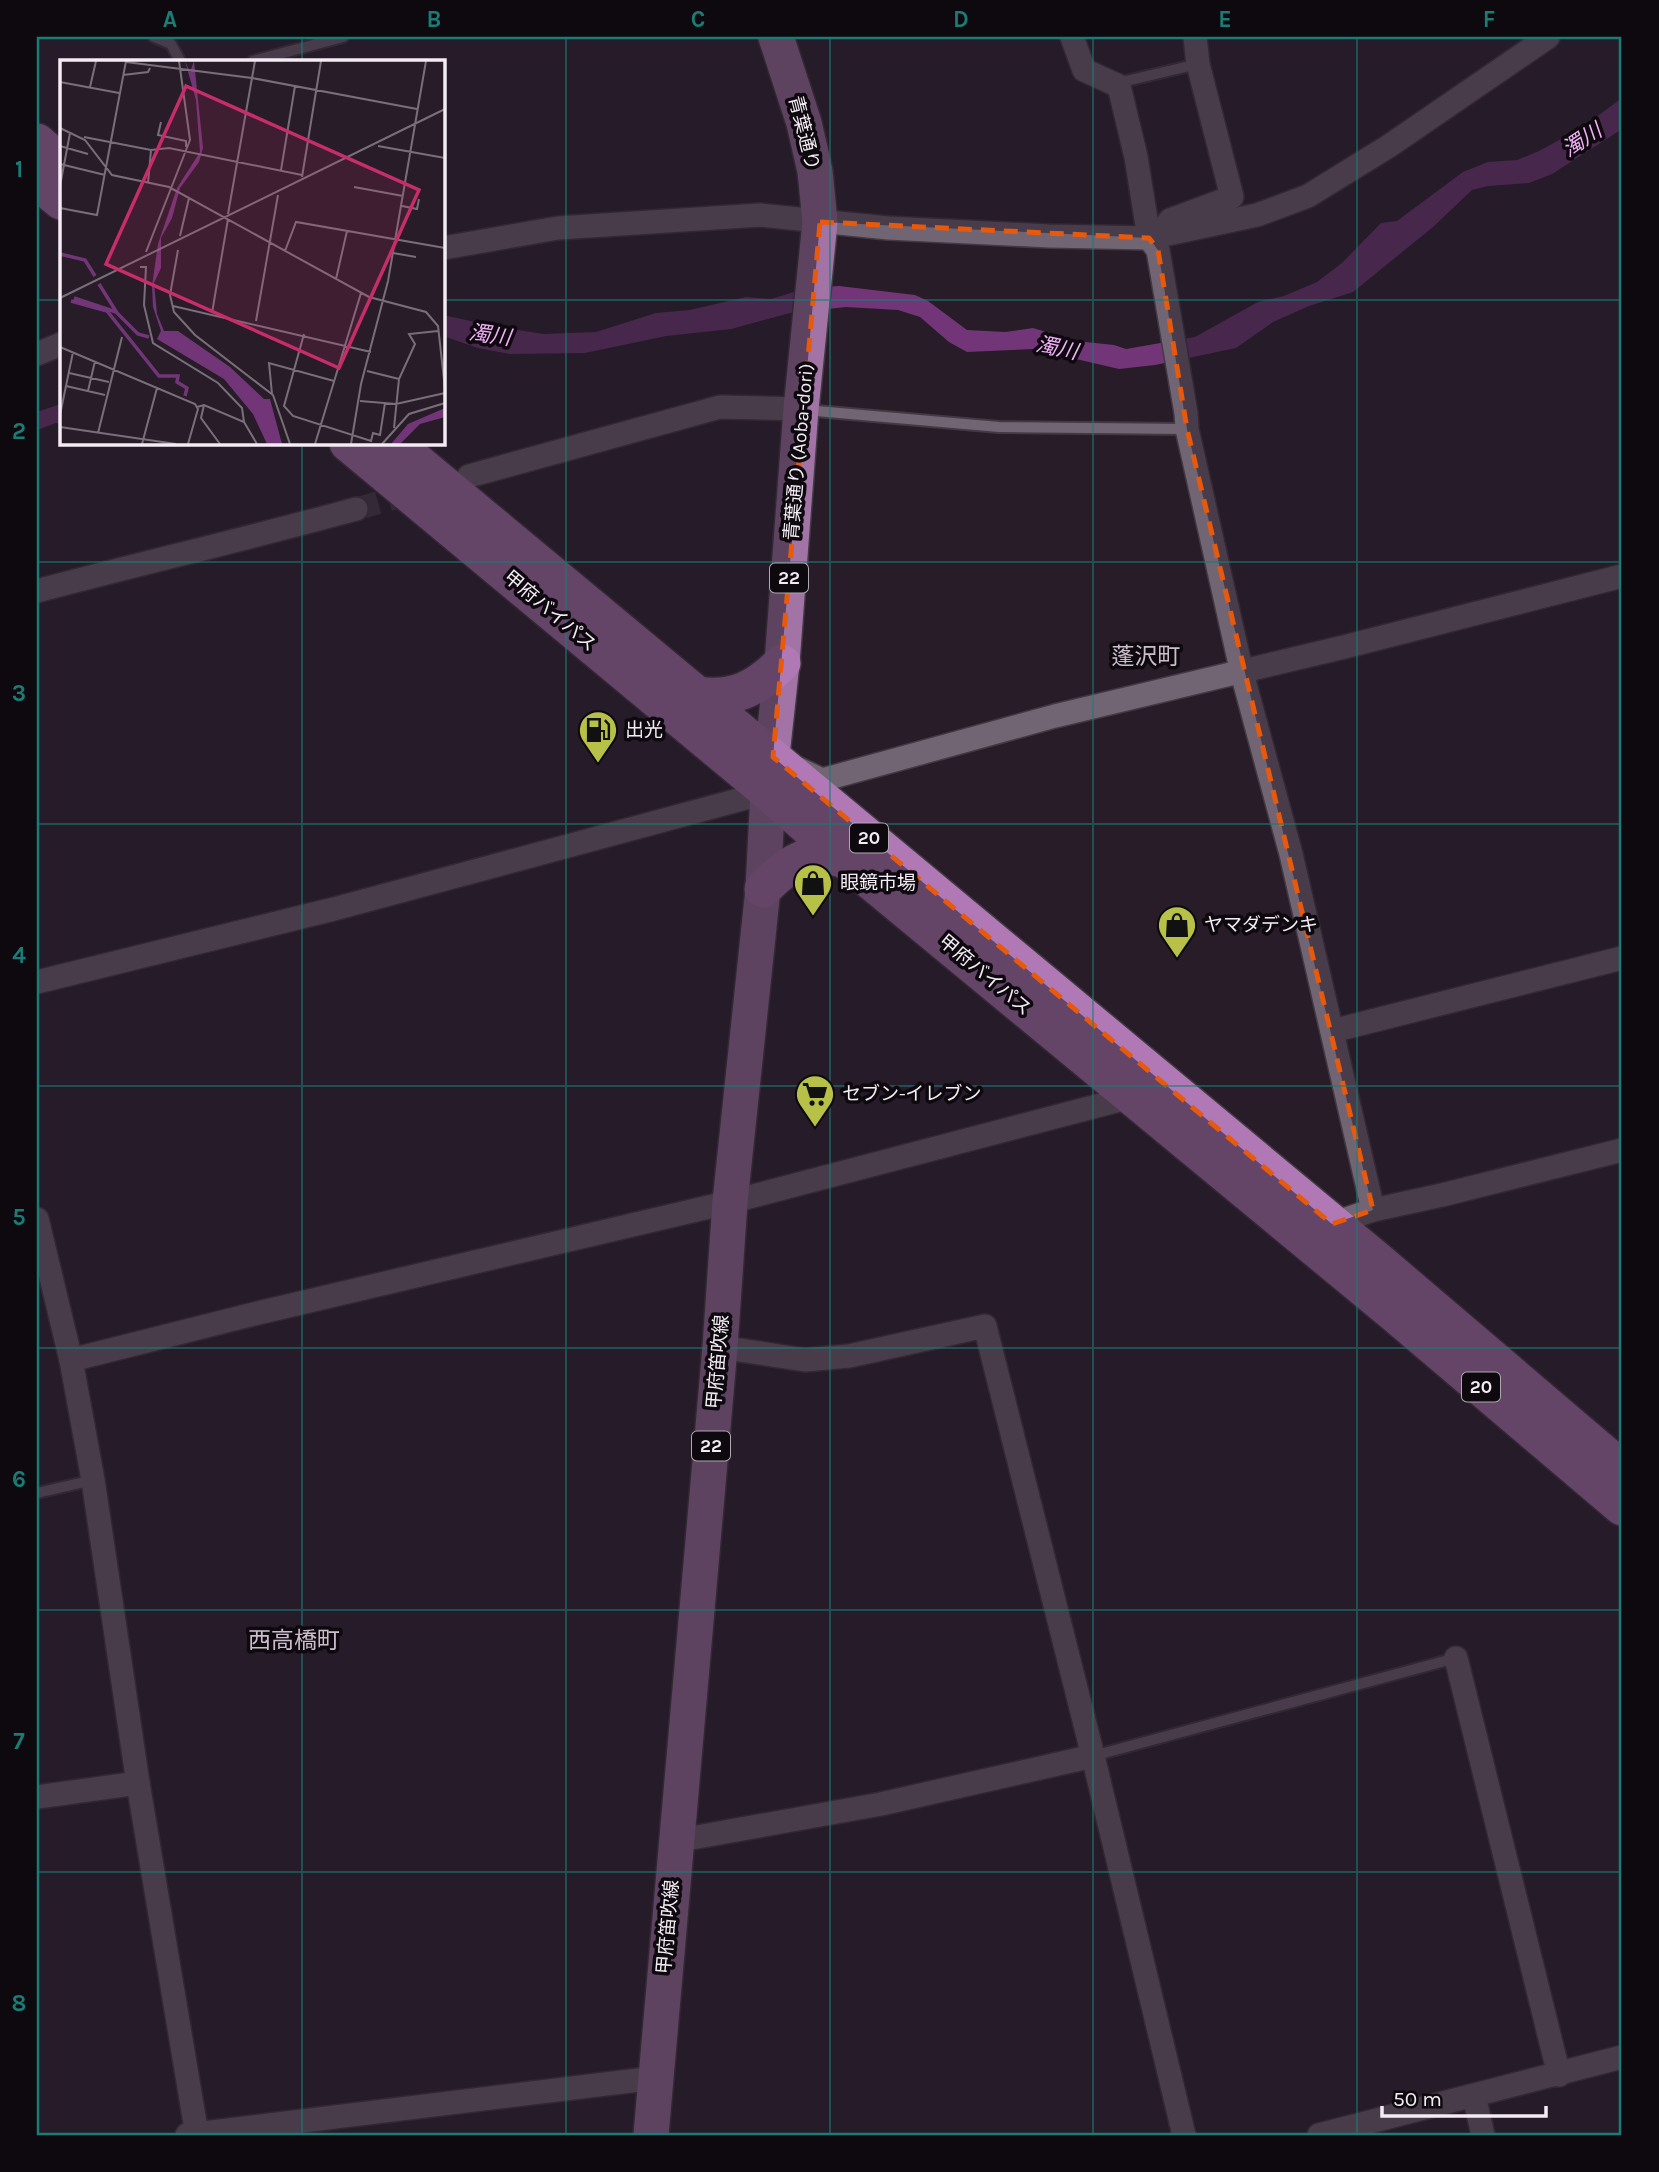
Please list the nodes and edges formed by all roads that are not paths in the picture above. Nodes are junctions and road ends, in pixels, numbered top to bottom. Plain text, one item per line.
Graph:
1 (154, 37) edge
2 (343, 37) edge
3 (1072, 37) edge
4 (1195, 37) edge
5 (1548, 37) edge
6 (782, 39) edge
7 (179, 60) edge
8 (257, 60) edge
9 (1198, 64) junction
10 (1119, 86) junction
11 (37, 142) edge
12 (60, 162) edge
13 (37, 181) edge
14 (60, 200) edge
15 (819, 226) junction
16 (1156, 241) junction
17 (444, 248) edge
18 (60, 344) edge
19 (37, 354) edge
20 (802, 404) junction
21 (1186, 421) junction
22 (396, 444) edge
23 (352, 446) edge
24 (469, 476) dead end
25 (356, 509) tunnel mouth
26 (1622, 576) edge
27 (37, 591) edge
28 (782, 663) junction
29 (1242, 673) junction
30 (697, 695) junction
31 (771, 775) junction
32 (844, 859) junction
33 (763, 889) junction
34 (1622, 958) edge
35 (37, 982) edge
36 (1332, 1031) junction
37 (1131, 1097) junction
38 (1622, 1150) edge
39 (730, 1202) junction
40 (1373, 1210) junction
41 (37, 1219) edge
42 (1326, 1232) junction
43 (720, 1346) junction
44 (71, 1360) junction
45 (1622, 1469) edge
46 (93, 1480) junction
47 (37, 1493) edge
48 (1622, 1507) edge
49 (1456, 1658) joint
50 (1093, 1756) junction
51 (138, 1783) junction
52 (37, 1797) edge
53 (675, 1841) junction
54 (1622, 2057) edge
55 (1559, 2075) junction
56 (655, 2078) junction
57 (1474, 2096) junction
58 (194, 2135) edge
59 (651, 2135) edge
60 (1184, 2135) edge
61 (1319, 2135) edge
62 (1483, 2135) edge

1 - 7 lane
2 - 8 lane
3 - 10 street
4 - 9 street
5 - 16 street
6 - 15 main road, 青葉通り / 22
9 - 10 lane
9 - 16 street
10 - 16 street
11 - 12 highway
13 - 14 highway
15 - 16 street
15 - 17 street
15 - 20 main road, 青葉通り (Aoba-dori) / 22
16 - 21 street
18 - 19 street
20 - 21 lane
20 - 24 street
20 - 28 main road, 青葉通り (Aoba-dori) / 22
21 - 29 street
22 - 30 highway, 甲府バイパス / 20
23 - 31 highway, 甲府バイパス / 20
25 - 27 street
26 - 29 street
28 - 30 highway
28 - 31 main road, 青葉通り (Aoba-dori) / 22
29 - 31 street
29 - 36 street
30 - 31 highway, 甲府バイパス / 20
31 - 32 highway, 甲府バイパス / 20
31 - 33 main road, 甲府笛吹線 / 22
31 - 35 street
31 - 42 highway, 甲府バイパス / 20
32 - 33 highway
32 - 37 highway, 甲府バイパス / 20
33 - 39 main road, 甲府笛吹線 / 22
34 - 36 street
36 - 40 street
37 - 39 street
37 - 42 highway, 甲府バイパス / 20
38 - 40 street
39 - 43 main road, 甲府笛吹線 / 22
39 - 44 street
40 - 42 street
41 - 44 street
42 - 45 highway, 甲府バイパス / 20
42 - 48 highway, 甲府バイパス / 20
43 - 50 street
43 - 53 main road, 甲府笛吹線 / 22
44 - 46 street
46 - 47 lane
46 - 51 street
49 - 50 lane
49 - 55 street
50 - 53 street
50 - 60 street
51 - 52 street
51 - 58 street
53 - 56 main road, 甲府笛吹線 / 22
54 - 55 street
55 - 57 street
56 - 58 street
56 - 59 main road, 甲府笛吹線 / 22
57 - 61 street
57 - 62 street

